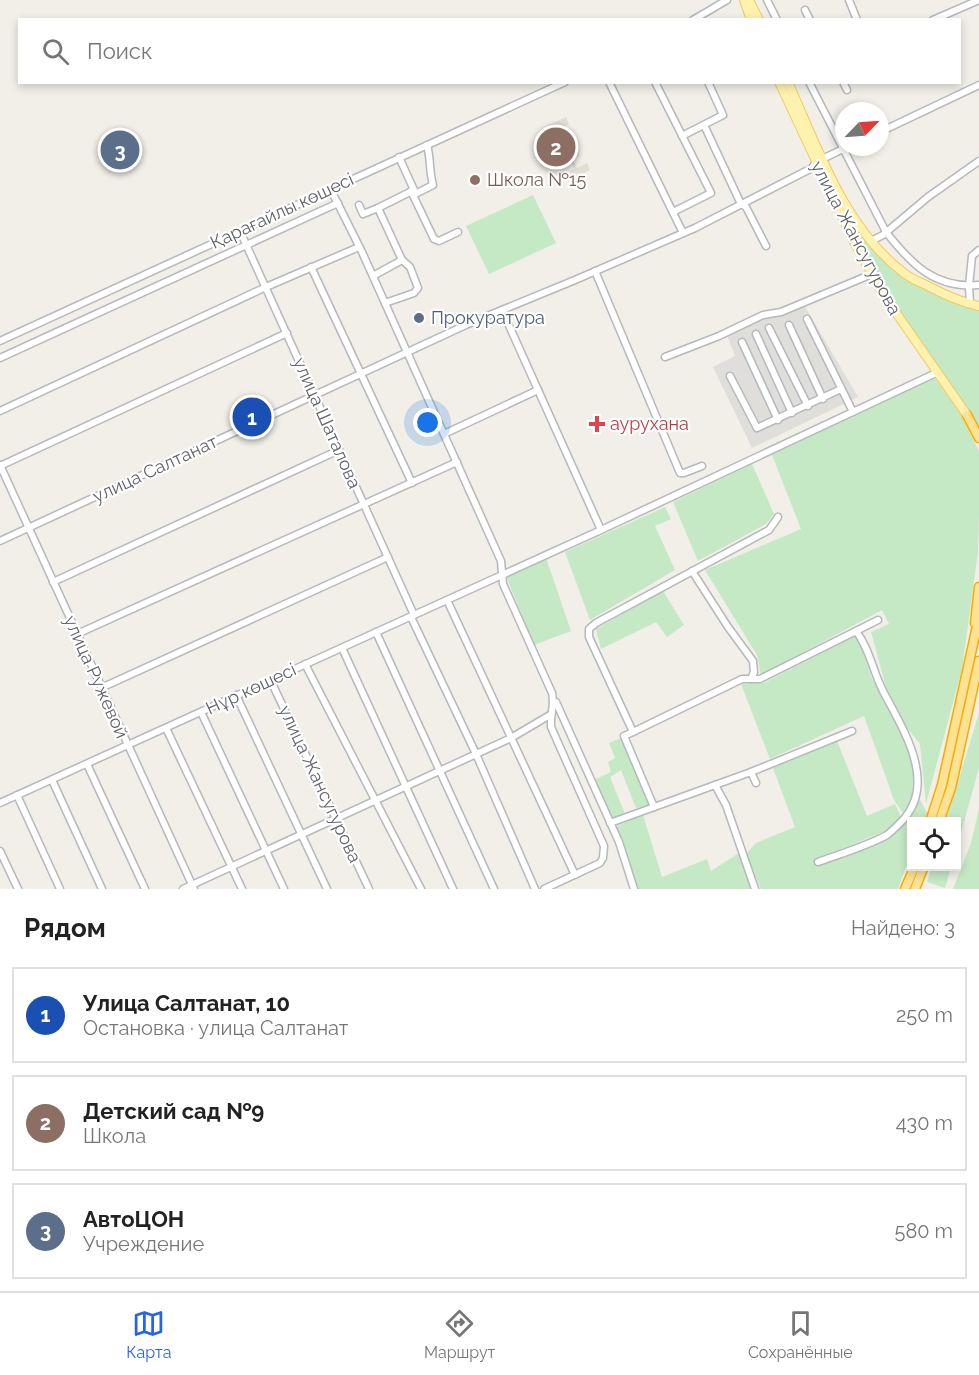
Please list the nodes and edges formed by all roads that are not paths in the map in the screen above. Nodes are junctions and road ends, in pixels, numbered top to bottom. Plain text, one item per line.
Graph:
1 (727, 0) edge
2 (744, 0) edge
3 (749, 0) edge
4 (767, 0) edge
5 (849, 0) edge
6 (979, 0) edge
7 (805, 10) dead end
8 (696, 18) edge
9 (750, 18) edge
10 (758, 18) edge
11 (776, 18) edge
12 (809, 18) edge
13 (855, 18) edge
14 (938, 18) edge
15 (561, 84) edge
16 (610, 84) edge
17 (656, 84) edge
18 (709, 84) edge
19 (784, 84) edge
20 (809, 84) edge
21 (844, 84) edge
22 (979, 85) edge
23 (847, 90) dead end
24 (704, 125) junction
25 (889, 128) edge
26 (835, 130) edge
27 (682, 136) junction
28 (427, 145) junction
29 (835, 153) edge
30 (849, 156) edge
31 (399, 157) junction
32 (819, 161) junction
33 (979, 161) edge
34 (331, 190) junction
35 (412, 193) junction
36 (338, 203) junction
37 (741, 204) junction
38 (359, 205) dead end
39 (378, 208) junction
40 (673, 212) junction
41 (240, 231) junction
42 (458, 232) dead end
43 (886, 232) junction
44 (683, 233) junction
45 (868, 238) junction
46 (854, 242) junction
47 (246, 245) junction
48 (766, 246) dead end
49 (359, 247) junction
50 (979, 250) edge
51 (402, 260) junction
52 (311, 267) junction
53 (595, 271) junction
54 (872, 274) junction
55 (373, 276) junction
56 (979, 285) edge
57 (969, 286) junction
58 (266, 287) junction
59 (385, 303) junction
60 (970, 304) junction
61 (979, 306) edge
62 (502, 310) junction
63 (807, 320) dead end
64 (789, 325) dead end
65 (769, 328) dead end
66 (286, 333) junction
67 (756, 334) dead end
68 (0, 341) edge
69 (742, 342) dead end
70 (407, 352) junction
71 (665, 357) dead end
72 (0, 358) edge
73 (362, 373) junction
74 (936, 373) junction
75 (730, 376) dead end
76 (841, 389) junction
77 (538, 390) junction
78 (314, 394) junction
79 (823, 399) junction
80 (808, 406) junction
81 (0, 411) edge
82 (853, 412) junction
83 (792, 413) junction
84 (967, 416) junction
85 (778, 420) junction
86 (979, 430) edge
87 (444, 434) junction
88 (979, 438) edge
89 (339, 450) junction
90 (457, 462) junction
91 (0, 465) edge
92 (702, 466) dead end
93 (412, 483) junction
94 (365, 504) junction
95 (778, 517) dead end
96 (28, 528) junction
97 (602, 530) junction
98 (0, 541) edge
99 (388, 557) junction
100 (692, 571) junction
101 (501, 574) junction
102 (53, 582) junction
103 (979, 587) edge
104 (447, 600) junction
105 (412, 616) junction
106 (979, 618) edge
107 (879, 620) dead end
108 (856, 631) junction
109 (376, 632) junction
110 (77, 634) junction
111 (342, 648) junction
112 (976, 651) edge
113 (979, 661) edge
114 (305, 664) junction
115 (270, 679) junction
116 (751, 679) junction
117 (101, 688) junction
118 (552, 693) junction
119 (236, 695) junction
120 (201, 712) junction
121 (550, 715) junction
122 (166, 728) junction
123 (852, 731) dead end
124 (633, 732) junction
125 (511, 738) junction
126 (127, 746) junction
127 (476, 754) junction
128 (87, 764) junction
129 (440, 770) junction
130 (751, 772) junction
131 (52, 780) junction
132 (756, 783) dead end
133 (405, 785) junction
134 (715, 785) junction
135 (17, 795) junction
136 (376, 799) junction
137 (0, 803) edge
138 (654, 807) junction
139 (932, 817) edge
140 (941, 817) edge
141 (336, 818) junction
142 (610, 823) junction
143 (302, 834) junction
144 (266, 850) junction
145 (0, 851) edge
146 (818, 862) dead end
147 (231, 867) junction
148 (913, 871) edge
149 (922, 871) edge
150 (575, 875) junction
151 (193, 887) edge
152 (18, 889) edge
153 (60, 889) edge
154 (102, 889) edge
155 (145, 889) edge
156 (183, 889) edge
157 (242, 889) edge
158 (284, 889) edge
159 (327, 889) edge
160 (369, 889) edge
161 (421, 889) edge
162 (453, 889) edge
163 (494, 889) edge
164 (535, 889) edge
165 (544, 889) edge
166 (634, 889) edge
167 (755, 889) edge
168 (905, 889) edge
169 (915, 889) edge

1 - 8 street
2 - 9 main road
3 - 10 main road
4 - 11 street
5 - 13 street
6 - 14 street
7 - 12 street
15 - 28 street, Қарағайлы көшесі
16 - 40 street
17 - 27 street
18 - 24 street
19 - 32 main road, улица Жансугурова
20 - 26 street
21 - 23 street
22 - 25 street
24 - 27 street
24 - 37 street
27 - 40 street
28 - 31 street, Қарағайлы көшесі
28 - 35 street
29 - 32 street, улица Салтанат
30 - 43 street
31 - 34 street, Қарағайлы көшесі
31 - 35 street
32 - 37 street, улица Салтанат
32 - 45 main road, улица Жансугурова
32 - 46 main road, улица Жансугурова
33 - 43 street
34 - 36 street
34 - 41 street, Қарағайлы көшесі
35 - 39 street
35 - 42 street
36 - 47 street
36 - 49 street
37 - 44 street, улица Салтанат
37 - 48 street
38 - 39 street
39 - 51 street
40 - 44 street
41 - 47 street, улица Шаталова
41 - 68 street, Қарағайлы көшесі
43 - 45 street
43 - 57 street
44 - 53 street, улица Салтанат
45 - 46 main road
45 - 60 main road, улица Жансугурова
46 - 54 main road, улица Жансугурова
47 - 58 street, улица Шаталова
47 - 72 street
49 - 52 street
49 - 55 street
50 - 57 street
51 - 55 street
51 - 59 street
52 - 58 street
52 - 73 street
53 - 62 street, улица Салтанат
53 - 92 street
54 - 71 street
54 - 74 main road, улица Жансугурова
55 - 59 street
56 - 57 street
57 - 60 street
58 - 66 street, улица Шаталова
58 - 81 street
59 - 70 street
60 - 61 main road, улица Жансугурова
62 - 70 street, улица Салтанат
62 - 77 street
63 - 76 street
64 - 79 street
65 - 80 street
66 - 78 street, улица Шаталова
66 - 91 street
67 - 83 street
69 - 85 street
70 - 73 street, улица Салтанат
70 - 87 street
73 - 78 street, улица Салтанат
73 - 93 street
74 - 82 street, Нұр көшесі
74 - 84 main road, улица Жансугурова
75 - 85 street
76 - 79 street
76 - 82 street
77 - 87 street
77 - 97 street
78 - 89 street, улица Шаталова
78 - 96 street, улица Салтанат
79 - 80 street
80 - 83 street
82 - 97 street, Нұр көшесі
83 - 85 street
84 - 86 highway
84 - 88 highway
87 - 90 street
89 - 94 street, улица Шаталова
89 - 102 street
90 - 93 street
90 - 101 street
91 - 96 street, улица Ружевой
93 - 94 street
94 - 99 street, улица Шаталова
94 - 110 street
95 - 100 street
96 - 98 street, улица Салтанат
96 - 102 street, улица Ружевой
97 - 101 street, Нұр көшесі
99 - 105 street, улица Шаталова
99 - 117 street
100 - 116 street
100 - 124 street
101 - 104 street, Нұр көшесі
101 - 118 street
102 - 110 street, улица Ружевой
103 - 112 highway
104 - 105 street, Нұр көшесі
104 - 125 street
105 - 109 street, Нұр көшесі
105 - 127 street, улица Шаталова
106 - 112 highway
107 - 108 street
108 - 116 street
108 - 146 street
109 - 111 street, Нұр көшесі
109 - 129 street
110 - 117 street, улица Ружевой
111 - 114 street, Нұр көшесі
111 - 133 street
112 - 139 highway
113 - 140 highway
114 - 115 street, Нұр көшесі
114 - 136 street
115 - 119 street, Нұр көшесі
115 - 141 street, улица Жансугурова
116 - 124 street
117 - 126 street, улица Ружевой
118 - 121 street
118 - 142 street
119 - 120 street, Нұр көшесі
119 - 143 street
120 - 122 street, Нұр көшесі
120 - 144 street
121 - 125 street
121 - 150 street
122 - 126 street, Нұр көшесі
122 - 147 street
123 - 130 street
124 - 138 street
125 - 127 street
125 - 150 street
126 - 128 street, Нұр көшесі
126 - 151 street, улица Ружевой
127 - 129 street
127 - 164 street, улица Шаталова
128 - 131 street, Нұр көшесі
128 - 155 street
129 - 133 street
129 - 163 street
130 - 132 street
130 - 134 street
131 - 135 street, Нұр көшесі
131 - 154 street
133 - 136 street
133 - 162 street
134 - 138 street
134 - 167 street
135 - 137 street, Нұр көшесі
135 - 153 street
136 - 141 street
136 - 161 street
138 - 142 street
141 - 143 street
141 - 160 street, улица Жансугурова
142 - 166 street
143 - 144 street
143 - 159 street
144 - 147 street
144 - 158 street
145 - 152 street
147 - 151 street
147 - 157 street
148 - 168 highway
149 - 169 highway
150 - 165 street
151 - 156 street

